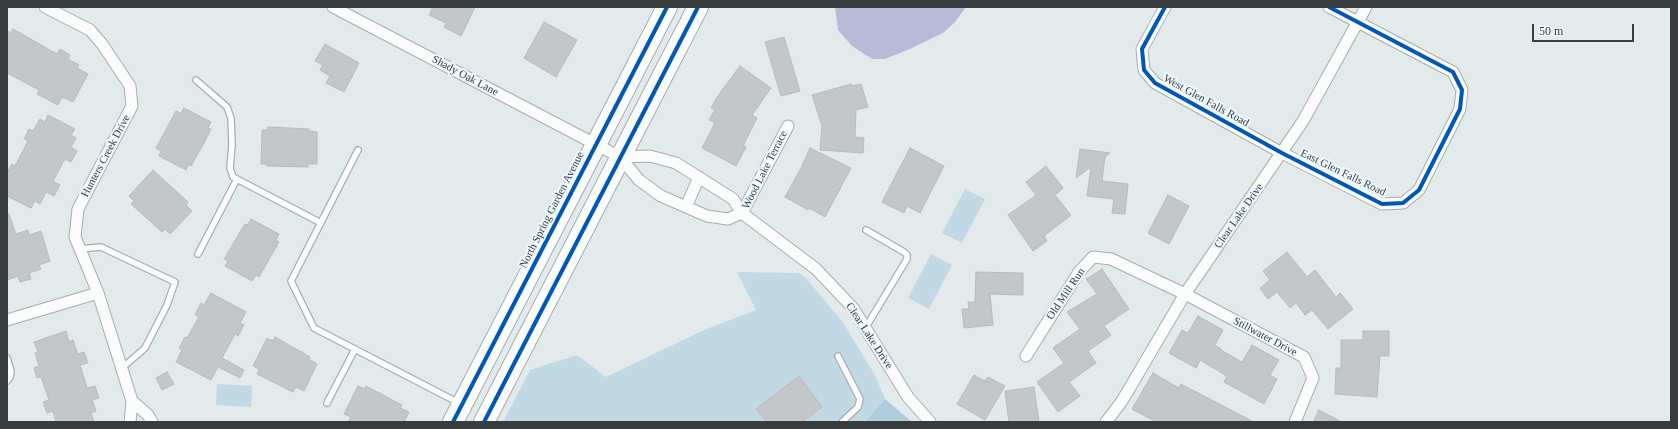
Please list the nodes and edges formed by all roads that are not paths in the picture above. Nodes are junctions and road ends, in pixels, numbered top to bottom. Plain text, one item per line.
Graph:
1 (45, 7) edge
2 (333, 7) edge
3 (667, 7) edge
4 (698, 7) edge
5 (1165, 7) edge
6 (1329, 7) edge
7 (1366, 7) edge
8 (1358, 22) junction
9 (196, 80) dead end
10 (788, 126) dead end
11 (596, 145) junction
12 (358, 150) dead end
13 (1282, 153) junction
14 (620, 157) junction
15 (699, 177) junction
16 (237, 179) junction
17 (686, 207) junction
18 (742, 213) junction
19 (321, 223) junction
20 (866, 230) dead end
21 (80, 250) junction
22 (198, 254) dead end
23 (98, 293) junction
24 (1184, 294) junction
25 (7, 320) edge
26 (866, 327) junction
27 (355, 349) junction
28 (838, 356) dead end
29 (1026, 356) dead end
30 (7, 358) edge
31 (122, 368) junction
32 (7, 381) edge
33 (132, 401) junction
34 (327, 403) dead end
35 (458, 413) edge
36 (130, 422) edge
37 (152, 422) edge
38 (484, 422) edge
39 (842, 422) edge
40 (930, 422) edge
41 (1106, 422) edge
42 (1294, 422) edge

1 - 21 street, Hunters Creek Drive
2 - 11 street, Shady Oak Lane
3 - 11 highway, North Spring Garden Avenue
4 - 14 highway
5 - 13 street, West Glen Falls Road
6 - 8 street
7 - 8 street, Clear Lake Drive
8 - 13 street, Clear Lake Drive
8 - 13 street, East Glen Falls Road
9 - 16 lane
10 - 18 street, Wood Lake Terrace
11 - 14 street, Clear Lake Drive
11 - 35 highway, North Spring Garden Avenue
12 - 19 lane
13 - 24 street, Clear Lake Drive
14 - 15 street, Clear Lake Drive
14 - 17 street, Clear Lake Drive
14 - 38 highway
15 - 17 street
15 - 18 street, Clear Lake Drive
16 - 19 lane
16 - 22 lane
17 - 18 street, Clear Lake Drive
18 - 26 street, Clear Lake Drive
19 - 27 lane
20 - 26 lane
21 - 23 street, Hunters Creek Drive
21 - 31 lane
23 - 25 street
23 - 31 street, Hunters Creek Drive
24 - 29 street, Old Mill Run
24 - 41 street, Clear Lake Drive
24 - 42 street, Stillwater Drive
26 - 40 street, Clear Lake Drive
27 - 34 lane
27 - 35 lane
28 - 39 lane
30 - 32 lane
31 - 33 street, Hunters Creek Drive
33 - 36 street, Hunters Creek Drive
33 - 37 street

